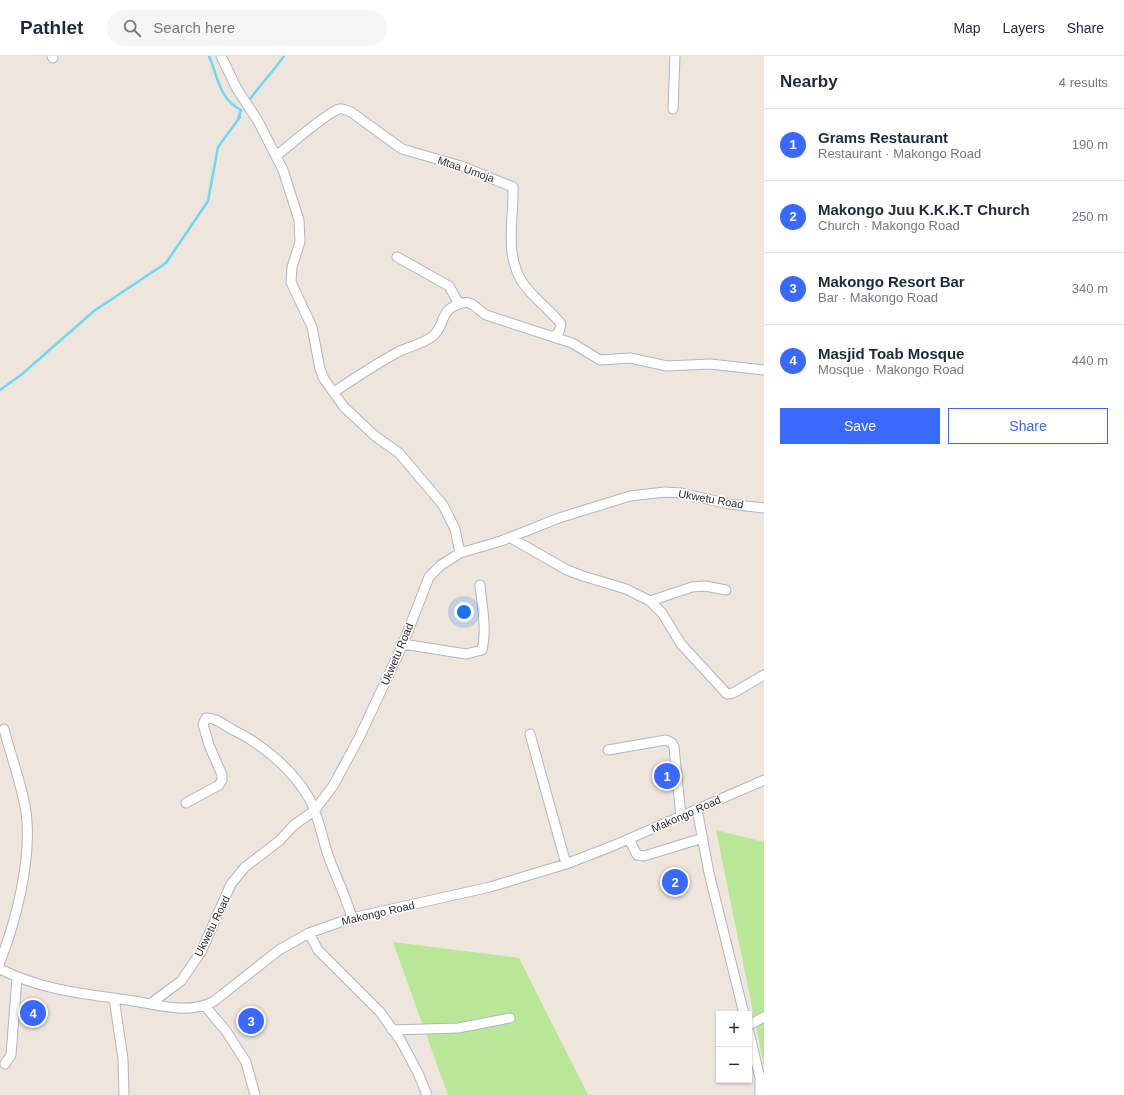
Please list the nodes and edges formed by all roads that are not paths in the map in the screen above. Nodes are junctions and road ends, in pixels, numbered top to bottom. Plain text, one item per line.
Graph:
1 (221, 56) edge
2 (676, 56) edge
3 (673, 108) dead end
4 (276, 156) junction
5 (397, 257) dead end
6 (459, 304) junction
7 (553, 337) junction
8 (764, 370) edge
9 (334, 392) junction
10 (764, 508) edge
11 (511, 538) junction
12 (460, 553) junction
13 (480, 585) dead end
14 (726, 590) dead end
15 (650, 601) junction
16 (403, 644) junction
17 (764, 675) edge
18 (4, 729) dead end
19 (530, 734) dead end
20 (608, 750) dead end
21 (764, 780) edge
22 (186, 803) dead end
23 (697, 809) junction
24 (314, 811) junction
25 (681, 817) junction
26 (703, 838) junction
27 (629, 839) junction
28 (566, 864) junction
29 (352, 918) junction
30 (309, 933) junction
31 (0, 962) edge
32 (0, 969) edge
33 (17, 978) junction
34 (114, 998) junction
35 (150, 1004) junction
36 (205, 1006) junction
37 (743, 1011) edge
38 (764, 1016) edge
39 (510, 1018) dead end
40 (752, 1023) edge
41 (392, 1030) junction
42 (752, 1043) edge
43 (5, 1064) dead end
44 (762, 1078) edge
45 (124, 1095) edge
46 (255, 1095) edge
47 (427, 1095) edge
48 (760, 1095) edge

1 - 4 street
2 - 3 street
4 - 7 street, Mtaa Umoja
4 - 9 street
5 - 6 street
6 - 7 street
6 - 9 street
7 - 8 street
9 - 12 street
10 - 11 street, Ukwetu Road
11 - 12 street, Ukwetu Road
11 - 15 street
12 - 16 street, Ukwetu Road
13 - 16 street
14 - 15 street
15 - 17 street
16 - 24 street, Ukwetu Road
18 - 31 street
19 - 28 street
20 - 25 street
21 - 23 street, Makongo Road
22 - 24 street
23 - 25 street, Makongo Road
23 - 26 street
24 - 29 street
24 - 35 street, Ukwetu Road
25 - 27 street, Makongo Road
26 - 27 street
26 - 37 street
27 - 28 street, Makongo Road
28 - 29 street, Makongo Road
29 - 30 street, Makongo Road
30 - 36 street, Makongo Road
30 - 41 street
32 - 33 street, Makongo Road
33 - 34 street, Makongo Road
33 - 43 street
34 - 35 street, Makongo Road
34 - 45 street
35 - 36 street, Makongo Road
36 - 46 street
38 - 40 street
39 - 41 street
41 - 47 street
42 - 44 street
44 - 48 street

